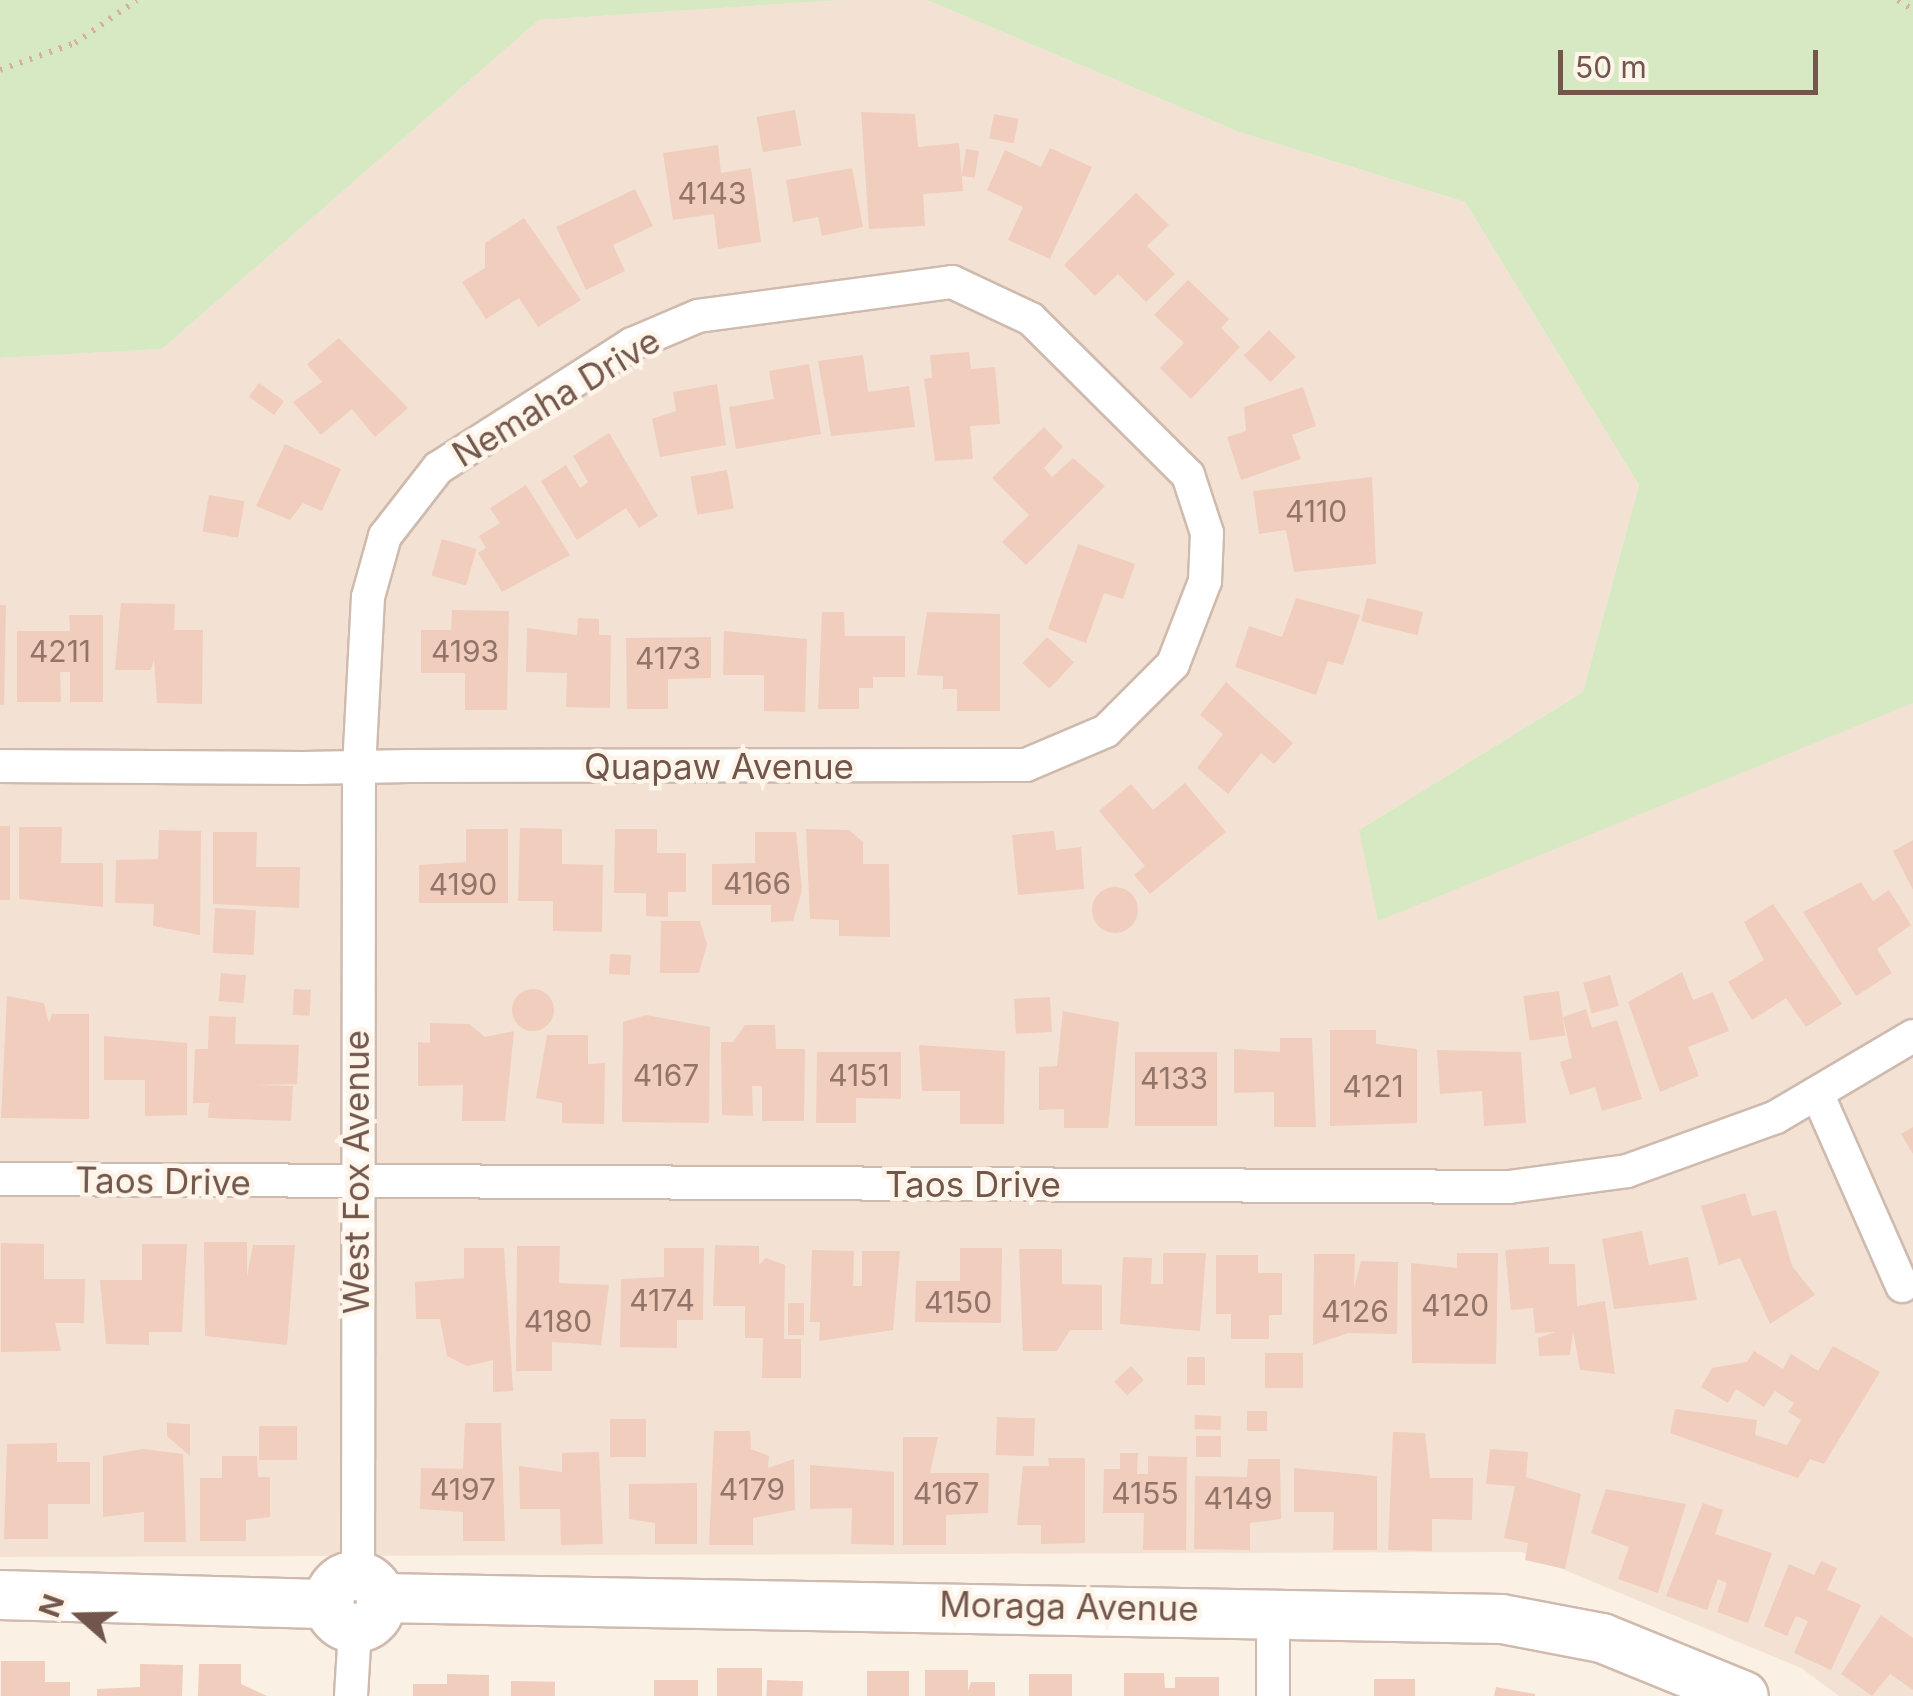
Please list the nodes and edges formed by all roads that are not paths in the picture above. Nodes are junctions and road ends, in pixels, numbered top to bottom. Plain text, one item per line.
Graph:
1 (1169, 448) joint
2 (0, 766) edge
3 (358, 767) junction
4 (1913, 1036) edge
5 (1818, 1093) junction
6 (0, 1179) edge
7 (355, 1184) junction
8 (1902, 1286) dead end
9 (0, 1595) edge
10 (356, 1602) junction
11 (1272, 1609) junction
12 (351, 1696) edge
13 (1273, 1696) edge
14 (1744, 1696) edge

1 - 3 street, Quapaw Avenue
1 - 3 street, Nemaha Drive
2 - 3 street, Quapaw Avenue
3 - 7 street, West Fox Avenue
4 - 5 street, Taos Drive
5 - 7 street, Taos Drive
5 - 8 street
6 - 7 street, Taos Drive
7 - 10 street, West Fox Avenue
9 - 10 main road, Moraga Avenue
10 - 11 main road, Moraga Avenue
10 - 12 street, West Fox Avenue
11 - 13 street
11 - 14 main road, Moraga Avenue

